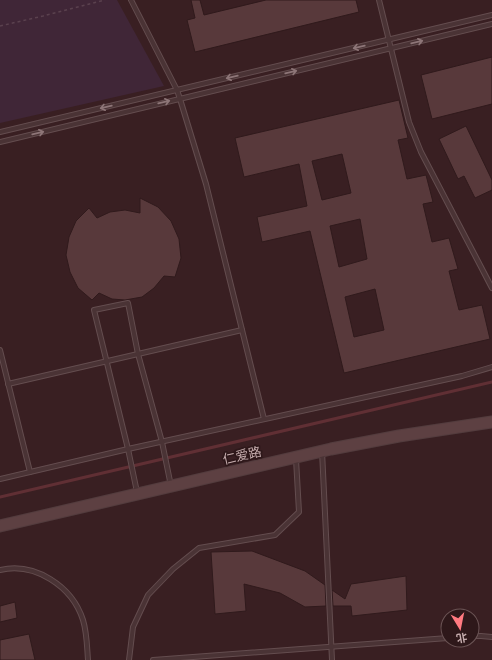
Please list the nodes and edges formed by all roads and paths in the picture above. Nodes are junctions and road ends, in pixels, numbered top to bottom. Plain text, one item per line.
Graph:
1 (104, 0) edge
2 (131, 0) edge
3 (379, 0) edge
4 (492, 15) edge
5 (492, 24) edge
6 (0, 26) edge
7 (388, 40) junction
8 (390, 48) junction
9 (177, 90) junction
10 (180, 99) junction
11 (0, 132) edge
12 (0, 142) edge
13 (492, 288) edge
14 (242, 330) junction
15 (0, 350) edge
16 (138, 354) junction
17 (107, 361) junction
18 (492, 368) edge
19 (8, 384) junction
20 (264, 419) junction
21 (492, 422) edge
22 (162, 442) junction
23 (128, 449) junction
24 (322, 451) junction
25 (296, 457) junction
26 (30, 472) junction
27 (0, 479) edge
28 (171, 486) junction
29 (137, 494) junction
30 (0, 526) edge
31 (0, 570) edge
32 (480, 636) edge
33 (492, 637) edge
34 (440, 639) edge
35 (331, 646) junction
36 (88, 660) edge
37 (129, 660) edge
38 (153, 660) edge
39 (332, 660) edge

1 - 6 path
2 - 9 lane
3 - 7 lane
4 - 7 lane
8 -> 5 lane
7 - 8 lane
7 -> 9 lane
10 -> 8 lane
8 - 13 lane
9 - 10 lane
9 -> 11 lane
12 -> 10 lane
10 - 14 lane
14 - 16 lane
14 - 20 lane
15 - 19 lane
16 - 17 lane
16 - 17 lane
16 - 22 lane
17 - 19 lane
17 - 23 lane
18 - 20 lane
19 - 26 lane
20 - 22 lane
21 - 24 main road, 仁爱路
22 - 23 lane
22 - 28 lane
23 - 26 lane
23 - 29 lane
24 - 25 main road, 仁爱路
24 - 35 lane
25 - 28 main road, 仁爱路
25 - 37 lane
26 - 27 lane
28 - 29 main road, 仁爱路
29 - 30 main road, 仁爱路
31 - 36 lane
32 - 33 lane
34 - 35 lane
35 - 38 lane
35 - 39 lane

